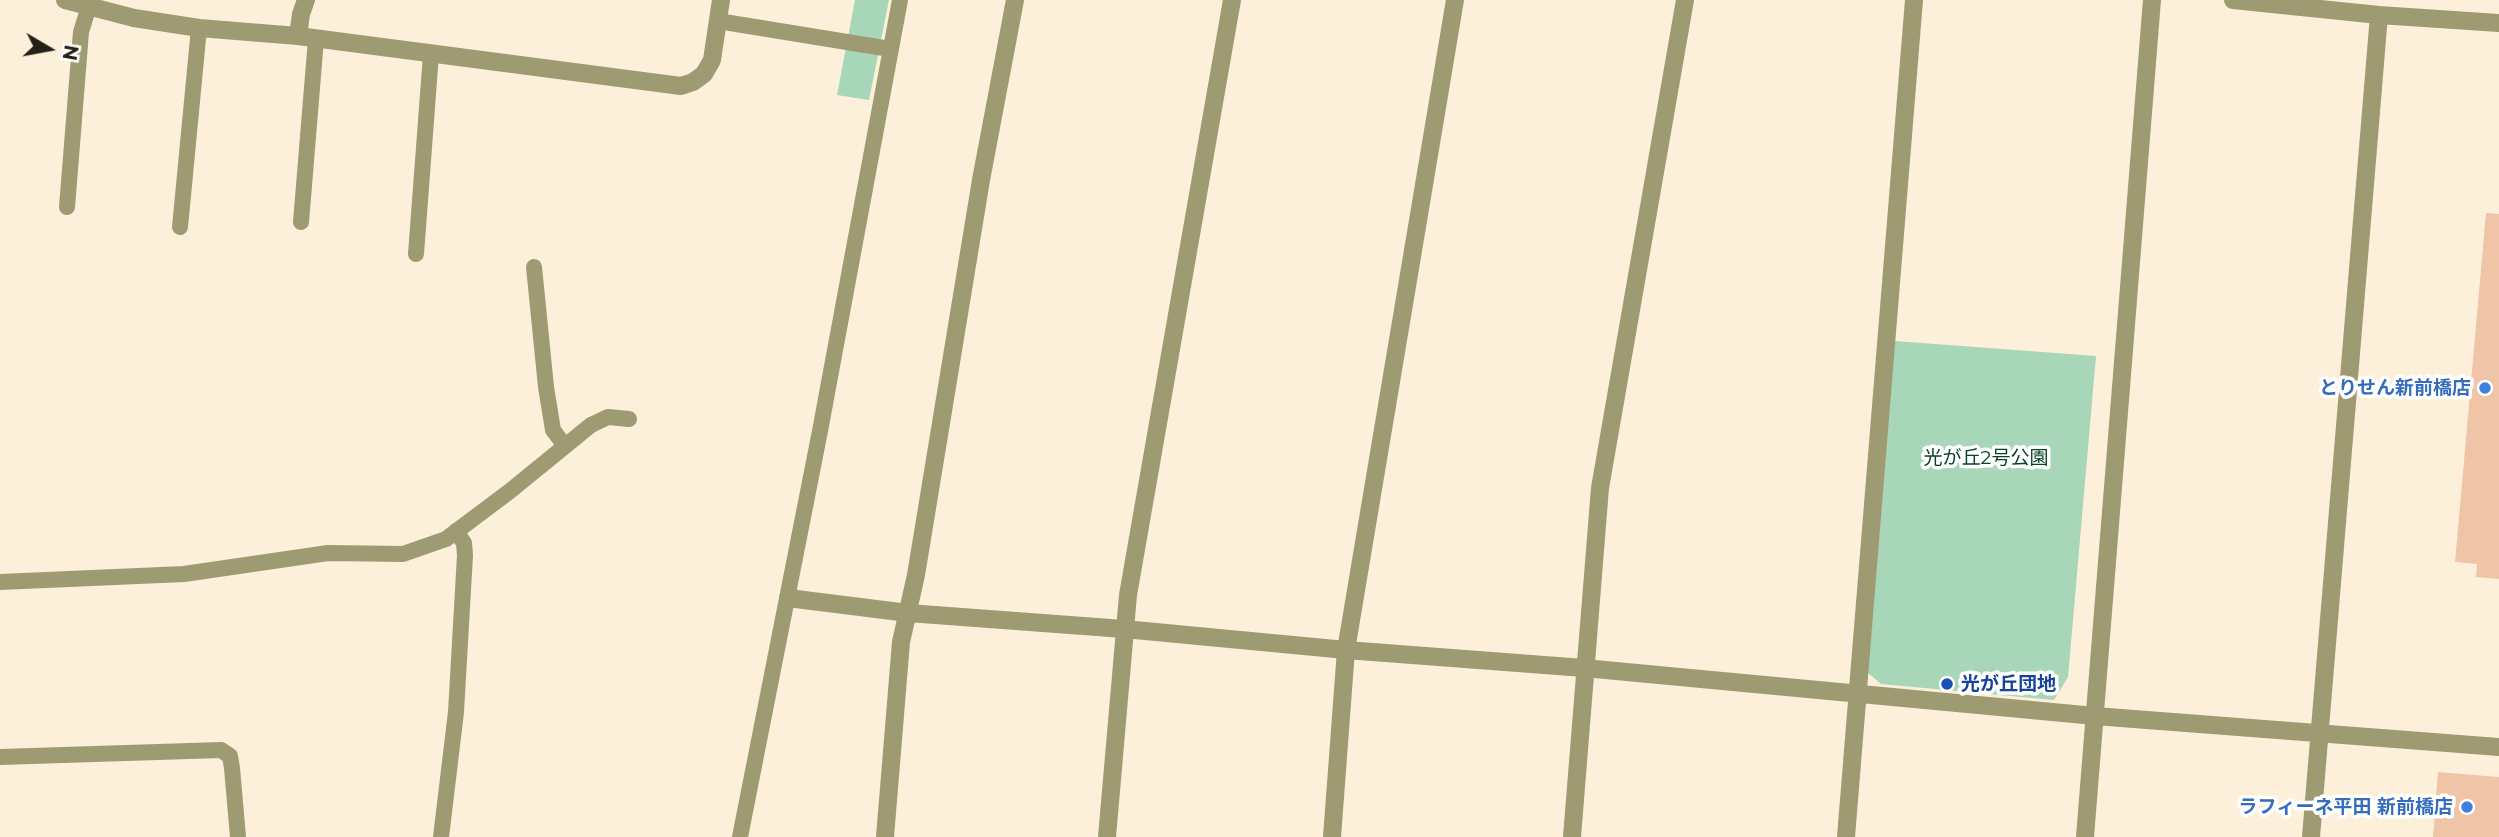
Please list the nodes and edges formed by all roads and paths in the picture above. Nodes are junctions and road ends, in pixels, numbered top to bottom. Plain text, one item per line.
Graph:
1 (65, 0) edge
2 (306, 0) edge
3 (721, 0) edge
4 (900, 0) edge
5 (1015, 0) edge
6 (1232, 0) edge
7 (1455, 0) edge
8 (1685, 0) edge
9 (1914, 0) edge
10 (2152, 0) edge
11 (2233, 0) edge
12 (89, 6) junction
13 (2379, 15) junction
14 (718, 21) junction
15 (2499, 23) edge
16 (199, 28) junction
17 (298, 36) junction
18 (317, 38) junction
19 (890, 49) junction
20 (431, 54) junction
21 (67, 207) dead end
22 (301, 222) dead end
23 (180, 227) dead end
24 (416, 254) dead end
25 (534, 267) dead end
26 (629, 419) dead end
27 (565, 446) junction
28 (456, 531) junction
29 (0, 582) edge
30 (788, 598) junction
31 (908, 613) junction
32 (1124, 629) junction
33 (1346, 650) junction
34 (1584, 668) junction
35 (1858, 693) junction
36 (2095, 716) junction
37 (2319, 732) junction
38 (2499, 747) edge
39 (0, 757) edge
40 (237, 837) edge
41 (440, 837) edge
42 (740, 837) edge
43 (885, 837) edge
44 (1107, 837) edge
45 (1332, 837) edge
46 (1572, 837) edge
47 (1846, 837) edge
48 (2085, 837) edge
49 (2311, 837) edge

1 - 12 street
2 - 17 street
3 - 14 street
4 - 19 lane
5 - 31 street
6 - 32 street
7 - 33 street
8 - 34 street
9 - 35 street
10 - 36 street
11 - 13 street
12 - 16 street
12 - 21 lane
13 - 15 street
13 - 37 street
14 - 19 lane
14 - 20 street
16 - 17 street
16 - 23 lane
17 - 18 street
18 - 20 street
18 - 22 lane
19 - 30 lane
20 - 24 lane
25 - 27 lane
26 - 27 lane
27 - 28 lane
28 - 29 lane
28 - 41 lane
30 - 31 street
30 - 42 lane
31 - 32 street
31 - 43 street
32 - 33 street
32 - 44 street
33 - 34 street
33 - 45 street
34 - 35 street
34 - 46 street
35 - 36 street
35 - 47 street
36 - 37 street
36 - 48 street
37 - 38 street
37 - 49 street
39 - 40 lane

